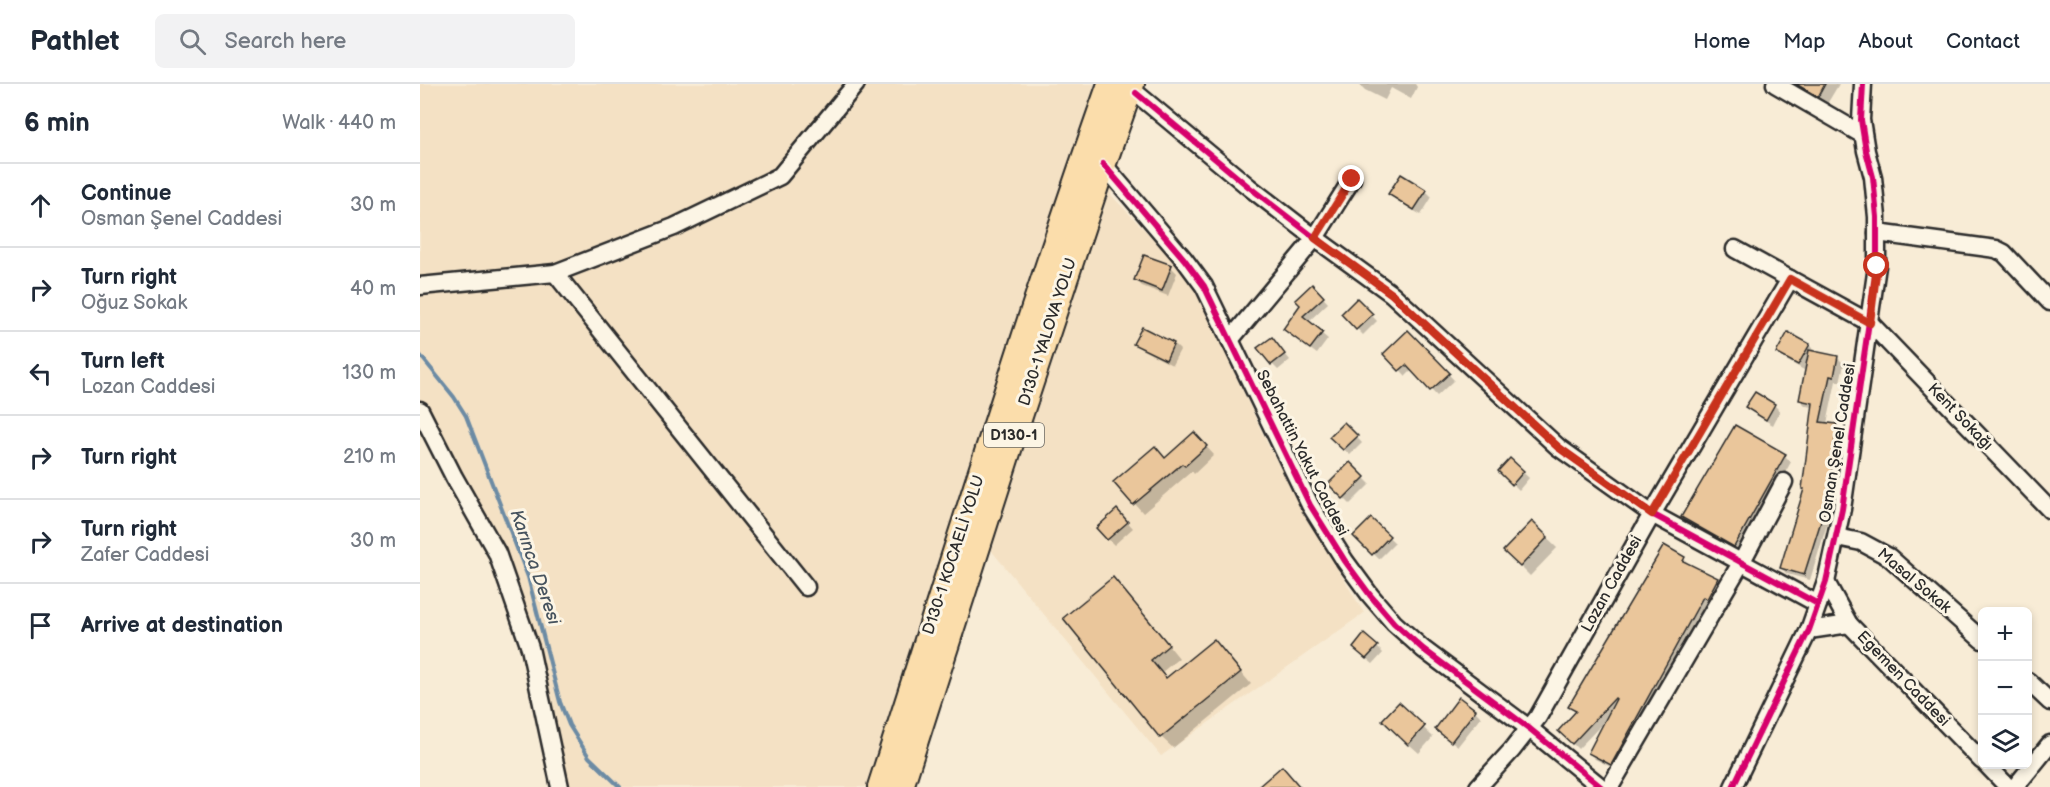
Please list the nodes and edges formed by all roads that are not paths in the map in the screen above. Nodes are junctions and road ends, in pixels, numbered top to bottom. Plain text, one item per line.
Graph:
1 (856, 84) edge
2 (1110, 84) edge
3 (1775, 84) edge
4 (1863, 84) edge
5 (1136, 87) edge
6 (1863, 135) junction
7 (1106, 168) junction
8 (1352, 179) dead end
9 (1877, 233) junction
10 (1315, 238) junction
11 (1735, 249) dead end
12 (555, 273) junction
13 (1790, 279) junction
14 (420, 286) edge
15 (2050, 302) edge
16 (1870, 323) junction
17 (1230, 340) junction
18 (420, 410) edge
19 (1784, 482) dead end
20 (2050, 510) edge
21 (1652, 514) junction
22 (1837, 537) junction
23 (1741, 563) junction
24 (1826, 582) junction
25 (806, 587) dead end
26 (1818, 604) junction
27 (1849, 624) junction
28 (1809, 630) junction
29 (1978, 636) edge
30 (2032, 685) edge
31 (2050, 702) edge
32 (1530, 729) junction
33 (2050, 744) edge
34 (1978, 756) edge
35 (1990, 769) edge
36 (560, 787) edge
37 (880, 787) edge
38 (901, 787) edge
39 (1478, 787) edge
40 (1601, 787) edge
41 (1611, 787) edge
42 (1733, 787) edge
43 (2008, 787) edge
44 (2015, 787) edge

1 - 12 street
2 - 37 highway, D130-1 KOCAELİ YOLU / D130-1
3 - 6 street
4 - 6 street, Osman Şenel Caddesi
5 - 7 highway, D130-1 YALOVA YOLU / D130-1
5 - 10 street
6 - 9 street, Osman Şenel Caddesi
7 - 17 street, Sebahattin Yakut Caddesi
7 - 38 highway, D130-1 YALOVA YOLU / D130-1
8 - 10 street
9 - 15 street
9 - 16 street, Osman Şenel Caddesi
10 - 17 street
10 - 21 street
11 - 13 street, Kent Sokağı
12 - 14 street
12 - 25 street
13 - 16 street, Kent Sokağı
13 - 21 street, Lozan Caddesi
16 - 20 street, Kent Sokağı
16 - 22 street, Osman Şenel Caddesi
17 - 32 street, Sebahattin Yakut Caddesi
18 - 36 street
19 - 23 street
21 - 23 street
21 - 32 street, Lozan Caddesi
22 - 24 street, Osman Şenel Caddesi
22 - 29 street, Masal Sokak
23 - 26 street
23 - 41 street
24 - 26 street, Osman Şenel Caddesi
24 - 27 street, Egemen Caddesi
26 - 28 street, Osman Şenel Caddesi
27 - 28 street
27 - 34 street, Egemen Caddesi
28 - 42 street, Osman Şenel Caddesi
30 - 31 street
32 - 39 street, Lozan Caddesi
32 - 40 street, Sebahattin Yakut Caddesi
33 - 44 street
35 - 43 street

